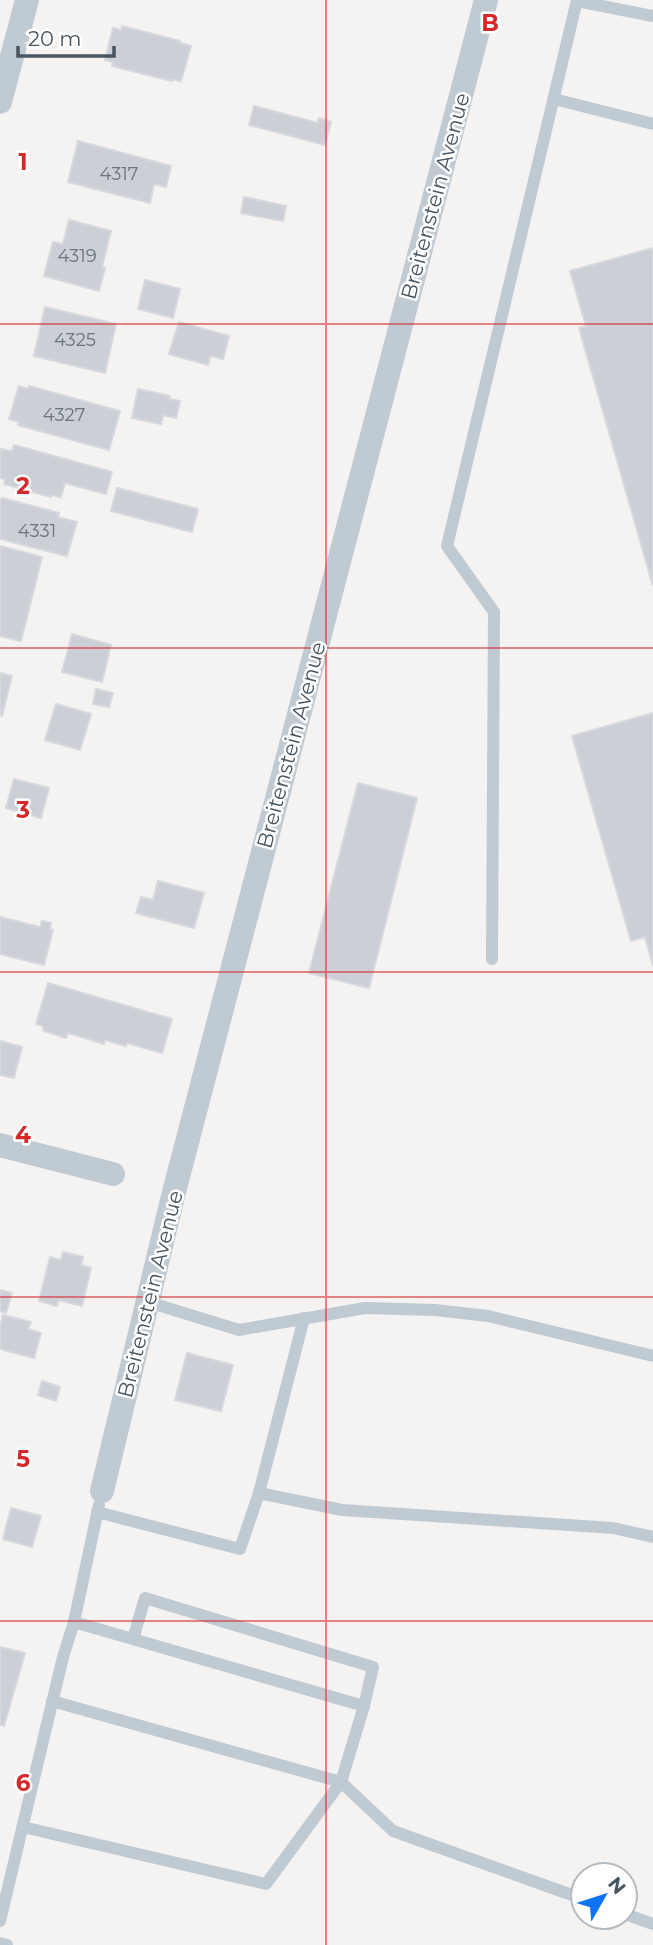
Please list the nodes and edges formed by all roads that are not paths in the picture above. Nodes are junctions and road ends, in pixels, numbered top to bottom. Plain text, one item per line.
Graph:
1 (27, 0) edge
2 (486, 0) edge
3 (577, 0) edge
4 (653, 16) edge
5 (554, 99) junction
6 (0, 102) edge
7 (653, 124) edge
8 (492, 959) dead end
9 (0, 1146) edge
10 (113, 1174) dead end
11 (148, 1302) junction
12 (304, 1318) junction
13 (653, 1356) edge
14 (259, 1493) junction
15 (100, 1501) junction
16 (653, 1537) edge
17 (74, 1622) junction
18 (133, 1639) junction
19 (52, 1701) junction
20 (364, 1706) junction
21 (341, 1782) junction
22 (23, 1827) junction
23 (569, 1894) edge
24 (0, 1921) edge
25 (0, 1943) edge
26 (7, 1945) edge

1 - 6 street
2 - 11 street, Breitenstein Avenue
3 - 4 lane
3 - 5 lane
5 - 7 lane
5 - 8 lane
9 - 10 street
11 - 12 lane
11 - 15 street, Breitenstein Avenue
12 - 13 lane
12 - 14 lane
14 - 15 lane
14 - 16 lane
15 - 17 lane
17 - 18 lane
17 - 19 lane
18 - 20 lane
18 - 20 lane
19 - 21 lane
19 - 22 lane
20 - 21 lane
21 - 22 lane
21 - 23 lane
22 - 24 lane
25 - 26 lane

